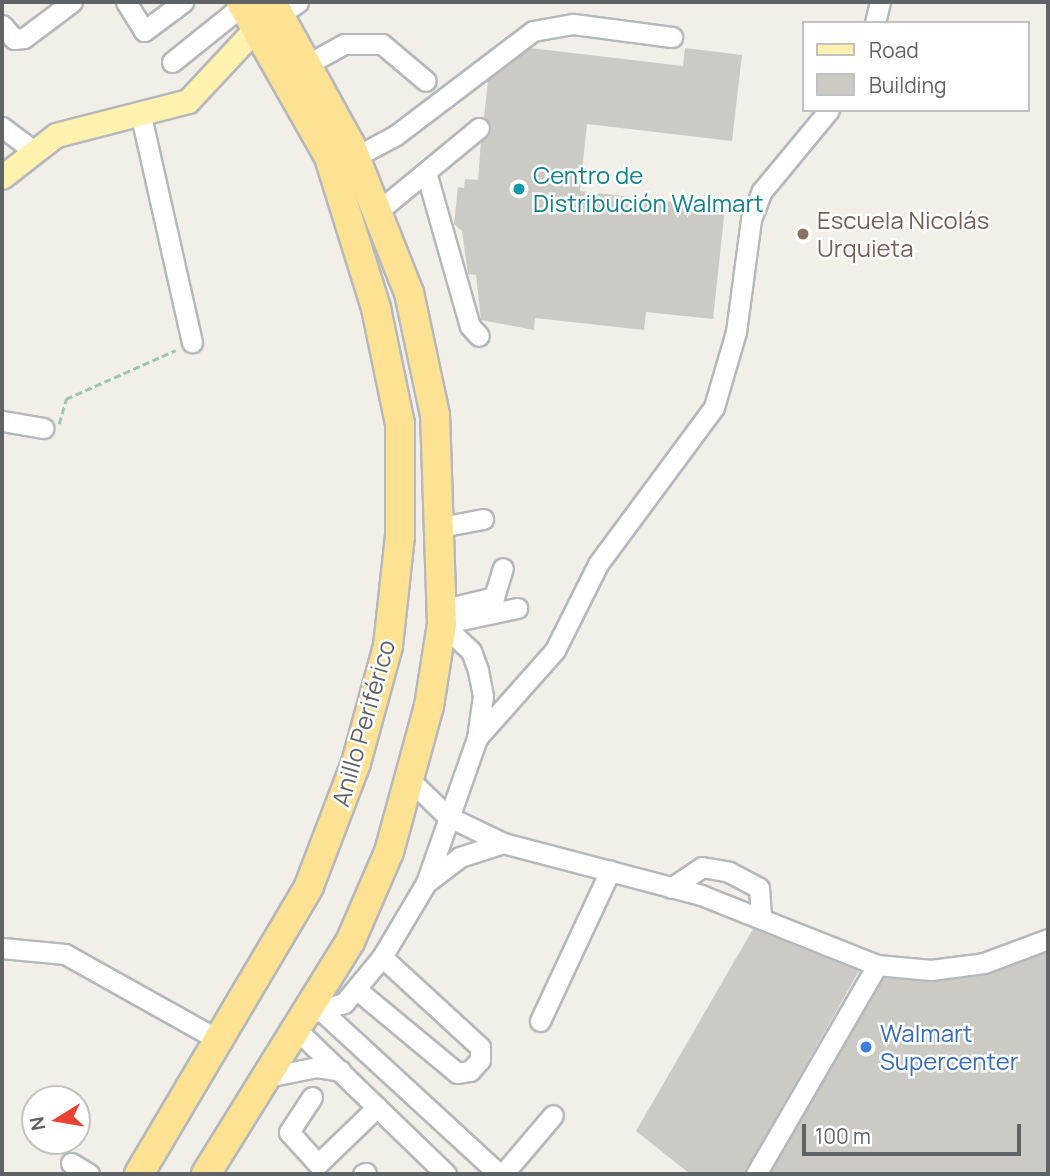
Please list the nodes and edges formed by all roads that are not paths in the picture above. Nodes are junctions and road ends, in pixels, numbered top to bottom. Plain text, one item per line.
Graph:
1 (72, 2) edge
2 (126, 2) edge
3 (183, 2) edge
4 (880, 2) edge
5 (265, 9) edge
6 (875, 21) edge
7 (2, 25) edge
8 (672, 37) dead end
9 (172, 62) dead end
10 (306, 65) junction
11 (426, 81) dead end
12 (827, 112) edge
13 (141, 116) junction
14 (2, 127) edge
15 (479, 128) dead end
16 (31, 149) junction
17 (355, 157) junction
18 (426, 172) junction
19 (2, 177) edge
20 (377, 212) junction
21 (479, 336) dead end
22 (192, 342) road end
23 (2, 421) edge
24 (43, 428) road end
25 (484, 519) dead end
26 (440, 527) junction
27 (503, 569) dead end
28 (517, 608) dead end
29 (442, 617) junction
30 (477, 738) junction
31 (410, 780) junction
32 (447, 816) junction
33 (503, 843) junction
34 (610, 871) junction
35 (426, 883) junction
36 (671, 888) junction
37 (761, 916) junction
38 (1044, 947) edge
39 (2, 948) edge
40 (382, 957) junction
41 (877, 965) junction
42 (356, 989) junction
43 (310, 1019) junction
44 (540, 1021) dead end
45 (219, 1040) junction
46 (341, 1071) junction
47 (267, 1077) junction
48 (313, 1097) dead end
49 (377, 1107) junction
50 (553, 1115) dead end
51 (221, 1161) edge
52 (71, 1163) dead end
53 (318, 1164) junction
54 (89, 1174) edge
55 (138, 1174) edge
56 (206, 1174) edge
57 (336, 1174) edge
58 (446, 1174) edge
59 (501, 1174) edge
60 (756, 1174) edge

1 - 7 street
2 - 3 street
4 - 6 street
5 - 9 street
5 - 10 highway
5 - 13 main road
5 - 45 highway, Anillo Periférico
8 - 17 street
10 - 11 street
10 - 17 highway
12 - 30 street
13 - 16 main road
13 - 22 street
14 - 16 street
15 - 18 street
16 - 19 main road
17 - 20 highway
18 - 20 street
18 - 21 street
20 - 26 highway
23 - 24 street
25 - 26 street
26 - 29 highway
27 - 29 street
28 - 29 street
29 - 30 street
29 - 31 highway
30 - 32 street
31 - 32 street
31 - 43 highway
32 - 33 street
32 - 35 street
33 - 34 street
33 - 35 street
34 - 36 street
34 - 44 street
35 - 40 street
36 - 37 street
36 - 37 street
37 - 41 street
38 - 41 street
39 - 45 street
40 - 42 street
40 - 42 street
41 - 60 street
42 - 43 street
43 - 46 street
43 - 47 highway
43 - 59 street
45 - 55 highway, Anillo Periférico
46 - 47 street
46 - 49 street
47 - 51 highway
48 - 53 street
49 - 53 street
49 - 58 street
50 - 59 street
51 - 56 highway
52 - 54 street
53 - 57 street

